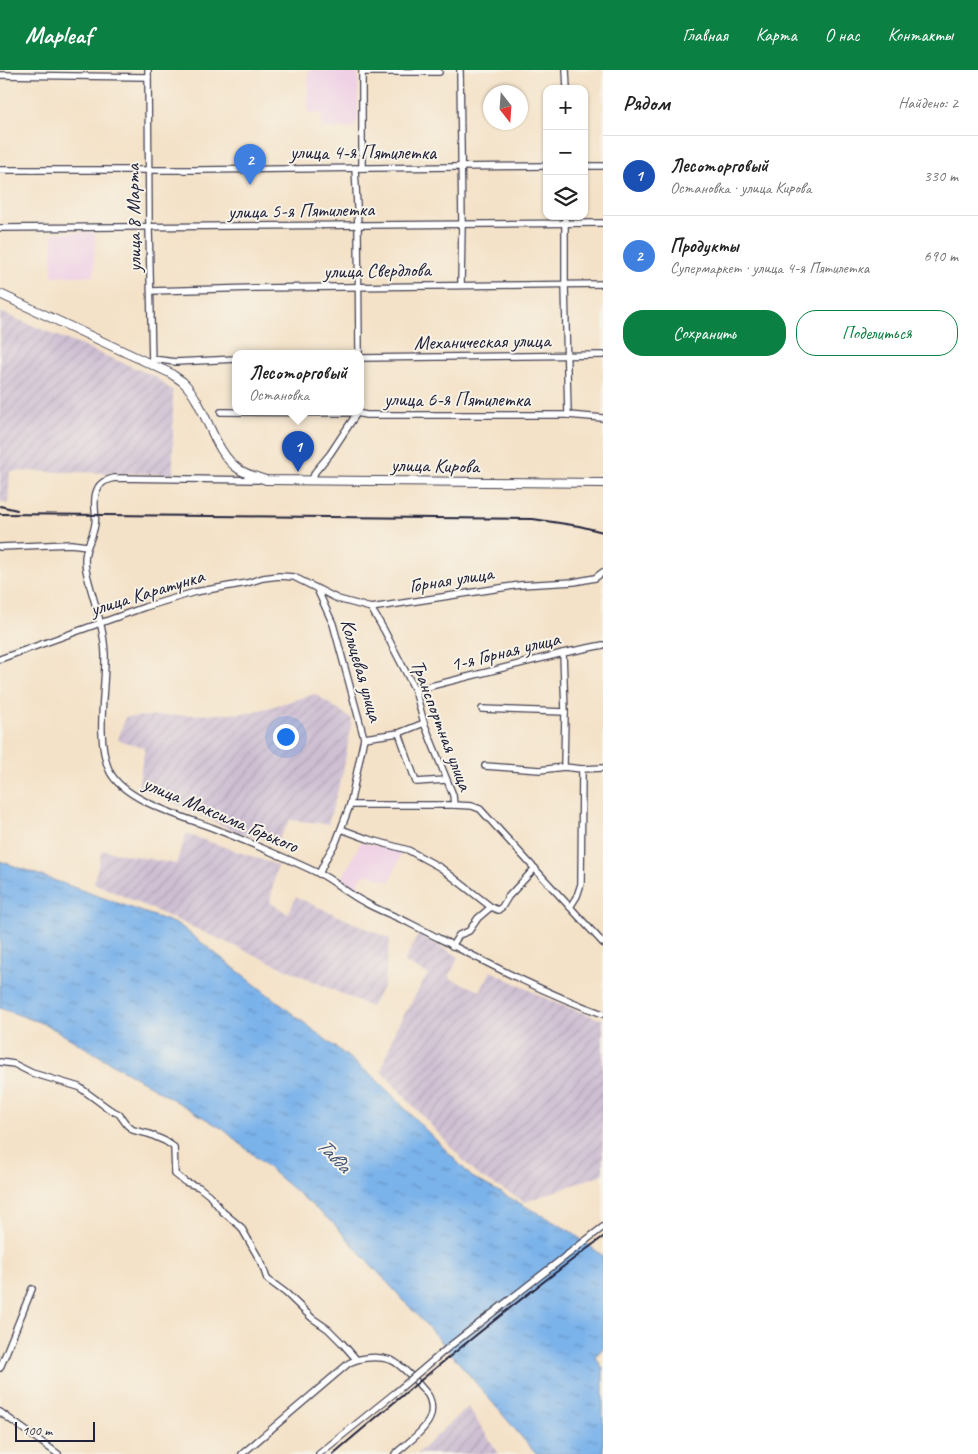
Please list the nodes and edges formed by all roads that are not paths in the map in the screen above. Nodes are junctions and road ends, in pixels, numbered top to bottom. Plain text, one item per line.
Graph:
1 (460, 70) edge
2 (469, 70) edge
3 (566, 70) edge
4 (439, 72) dead end
5 (148, 73) edge
6 (0, 75) edge
7 (567, 85) edge
8 (543, 166) edge
9 (588, 166) edge
10 (603, 166) edge
11 (461, 167) junction
12 (355, 168) junction
13 (362, 168) junction
14 (0, 170) edge
15 (148, 170) junction
16 (565, 220) edge
17 (603, 223) edge
18 (462, 224) junction
19 (358, 225) junction
20 (149, 227) junction
21 (0, 228) edge
22 (564, 284) junction
23 (603, 284) edge
24 (462, 285) junction
25 (358, 288) junction
26 (151, 291) junction
27 (0, 294) edge
28 (359, 350) edge
29 (603, 355) edge
30 (567, 356) junction
31 (364, 358) edge
32 (232, 359) edge
33 (152, 362) junction
34 (221, 412) dead end
35 (232, 412) edge
36 (364, 414) edge
37 (355, 415) edge
38 (568, 415) junction
39 (603, 418) edge
40 (114, 478) joint
41 (266, 480) junction
42 (312, 480) junction
43 (603, 483) edge
44 (0, 546) edge
45 (87, 546) junction
46 (603, 572) edge
47 (306, 583) joint
48 (316, 589) junction
49 (371, 608) junction
50 (100, 623) junction
51 (603, 645) edge
52 (563, 653) junction
53 (0, 659) edge
54 (415, 690) junction
55 (482, 710) dead end
56 (565, 712) junction
57 (424, 723) junction
58 (399, 733) junction
59 (364, 738) junction
60 (485, 766) dead end
61 (564, 767) junction
62 (603, 768) edge
63 (582, 769) junction
64 (446, 780) junction
65 (350, 805) junction
66 (454, 805) junction
67 (341, 830) junction
68 (535, 868) junction
69 (319, 874) junction
70 (491, 906) junction
71 (570, 907) junction
72 (603, 943) edge
73 (452, 946) junction
74 (603, 1014) edge
75 (0, 1062) edge
76 (603, 1227) edge
77 (32, 1289) dead end
78 (356, 1360) junction
79 (0, 1368) edge
80 (0, 1412) edge
81 (58, 1454) edge
82 (242, 1454) edge
83 (319, 1454) edge
84 (395, 1454) edge

1 - 2 street
1 - 11 street
3 - 7 street
4 - 13 street
5 - 6 street
5 - 15 street, улица 8 Марта
8 - 11 street, улица 4-я Пятилетка
9 - 10 street
11 - 13 street, улица 4-я Пятилетка
11 - 18 street
12 - 13 street, улица 4-я Пятилетка
12 - 15 street, улица 4-я Пятилетка
12 - 19 street
14 - 15 street, улица 4-я Пятилетка
15 - 20 street, улица 8 Марта
16 - 17 street, улица 5-я Пятилетка
16 - 18 street, улица 5-я Пятилетка
16 - 22 street
18 - 19 street, улица 5-я Пятилетка
18 - 24 street
19 - 20 street, улица 5-я Пятилетка
19 - 25 street
20 - 21 street, улица 5-я Пятилетка
20 - 26 street, улица 8 Марта
22 - 23 street, улица Свердлова
22 - 24 street, улица Свердлова
22 - 30 street
24 - 25 street, улица Свердлова
25 - 26 street, улица Свердлова
25 - 28 street
26 - 33 street, улица 8 Марта
27 - 33 main road
29 - 30 street, Механическая улица
30 - 31 street, Механическая улица
30 - 38 street
32 - 33 street
33 - 41 main road, улица Кирова
34 - 35 street, улица 6-я Пятилетка
36 - 38 street, улица 6-я Пятилетка
37 - 42 street
38 - 39 street, улица 6-я Пятилетка
40 - 41 street, улица Кирова
40 - 45 street, улица Максима Горького
41 - 42 main road, улица Кирова
42 - 43 main road, улица Кирова
44 - 45 street
45 - 50 street, улица Максима Горького
46 - 49 street, Горная улица
47 - 48 street, Горная улица
47 - 50 street, улица Каратунка
48 - 49 street, Горная улица
48 - 59 street, Кольцевая улица
49 - 54 street, Транспортная улица
50 - 53 street, улица Каратунка
50 - 69 street, улица Максима Горького
51 - 52 street, 1-я Горная улица
52 - 54 street, 1-я Горная улица
52 - 56 street
54 - 57 street, Транспортная улица
55 - 56 street
56 - 61 street
57 - 58 street
57 - 64 street, Транспортная улица
58 - 59 street
58 - 64 street
59 - 65 street, Кольцевая улица
60 - 61 street
61 - 63 street
62 - 63 street
63 - 71 street
64 - 66 street, Транспортная улица
65 - 66 street
65 - 67 street, Кольцевая улица
66 - 68 street, Транспортная улица
67 - 69 street, Кольцевая улица
67 - 70 street
68 - 70 street
68 - 71 street, Транспортная улица
69 - 73 street, улица Максима Горького
70 - 73 street
71 - 72 street, Транспортная улица
73 - 74 street, улица Максима Горького
75 - 78 street
76 - 83 street, bridge
77 - 79 street
78 - 82 street
78 - 84 street
80 - 81 street

